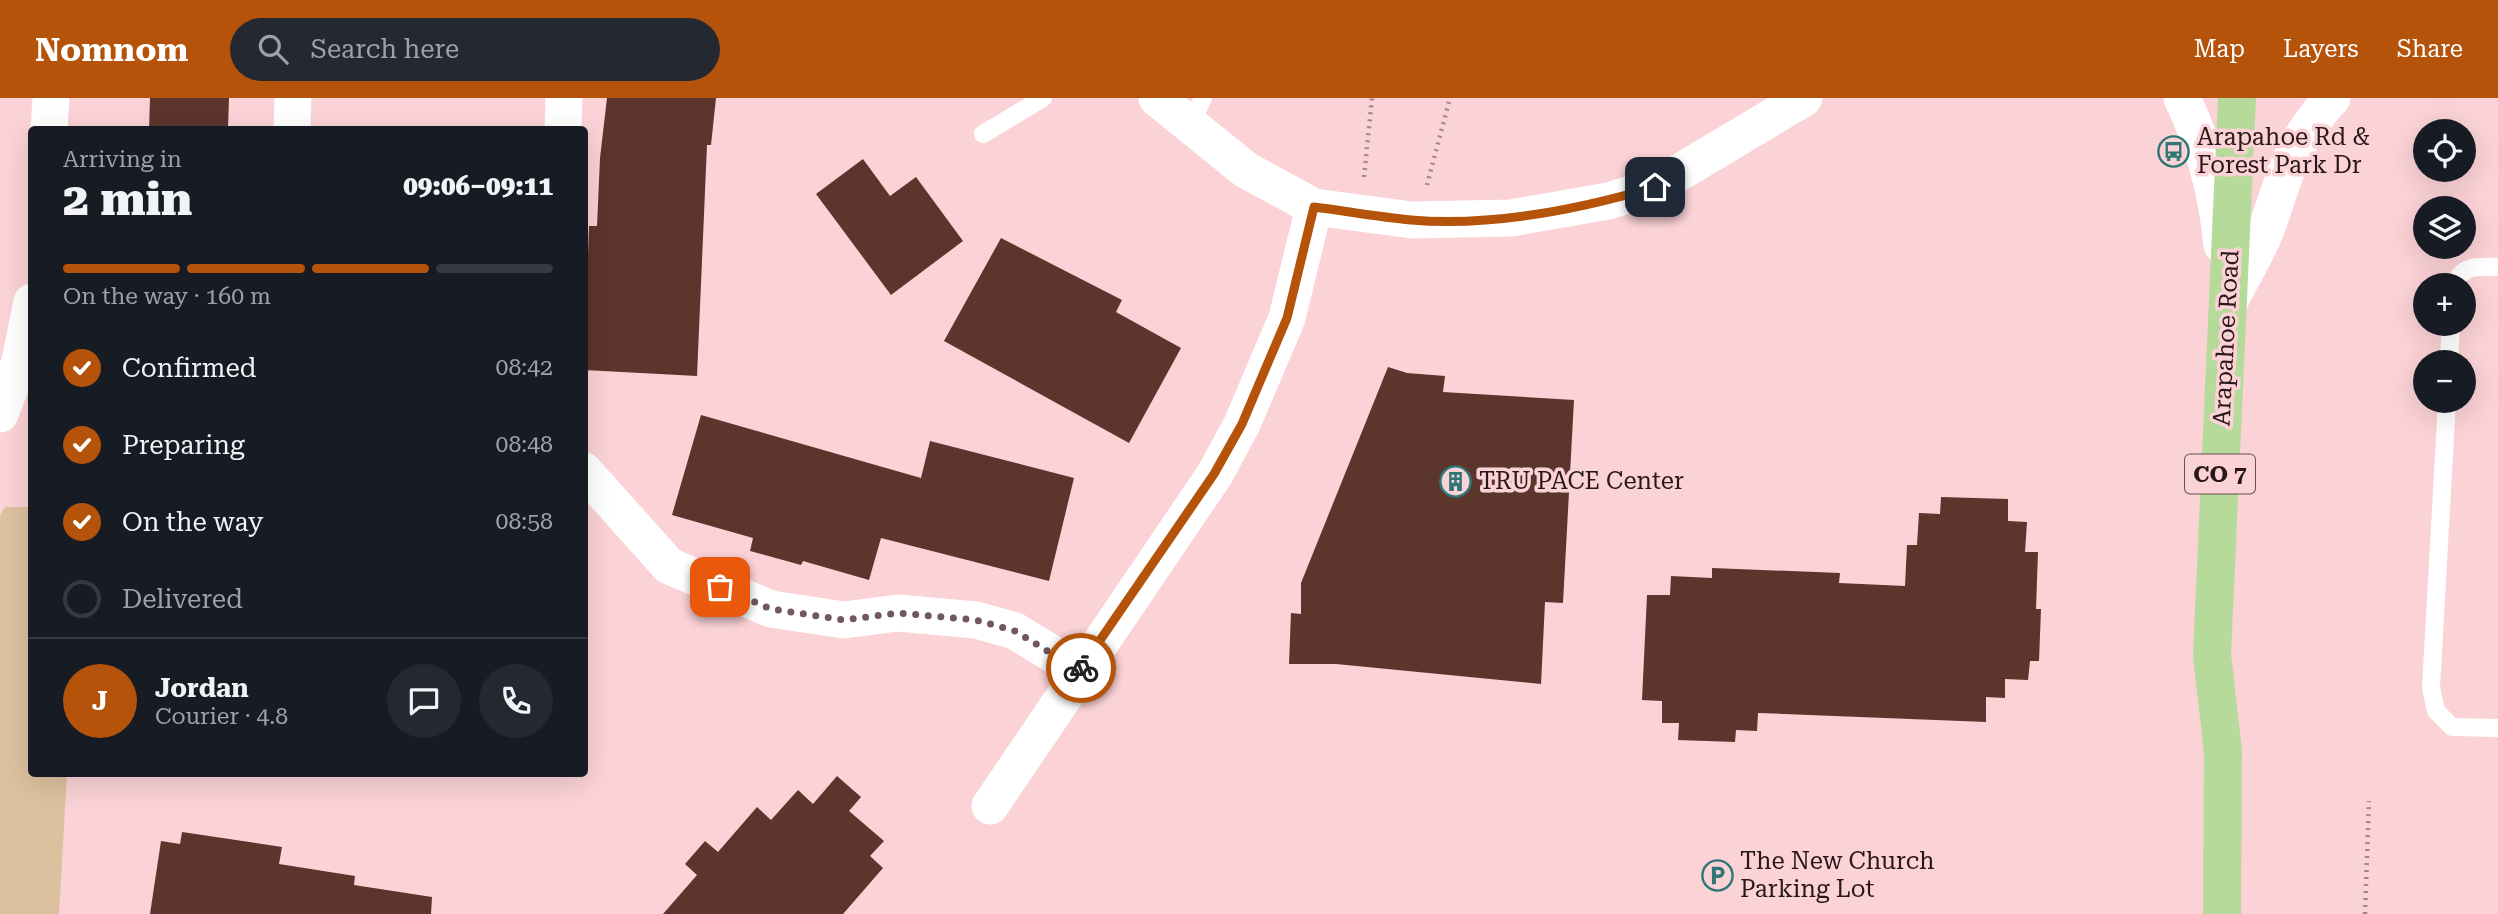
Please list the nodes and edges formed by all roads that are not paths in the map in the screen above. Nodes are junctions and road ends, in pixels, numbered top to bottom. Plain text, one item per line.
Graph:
1 (51, 98) edge
2 (293, 98) edge
3 (564, 98) edge
4 (1043, 98) edge
5 (1157, 98) edge
6 (1804, 98) edge
7 (2182, 98) edge
8 (2236, 98) edge
9 (2332, 98) edge
10 (1197, 112) edge
11 (49, 126) edge
12 (292, 126) edge
13 (563, 126) edge
14 (983, 134) dead end
15 (1314, 207) junction
16 (2498, 267) edge
17 (2459, 273) edge
18 (2228, 305) junction
19 (28, 322) edge
20 (2446, 413) edge
21 (0, 414) edge
22 (588, 475) edge
23 (1080, 671) junction
24 (2498, 728) edge
25 (990, 806) dead end
26 (2222, 914) edge

1 - 11 street
2 - 12 street
3 - 13 street
4 - 14 lane
5 - 10 street
6 - 15 street
7 - 18 street
8 - 18 main road, Arapahoe Road / CO 7
9 - 18 street
10 - 15 street
15 - 23 street
16 - 17 lane
18 - 26 main road, Arapahoe Road / CO 7
19 - 21 street
20 - 24 lane
22 - 23 street
23 - 25 street

